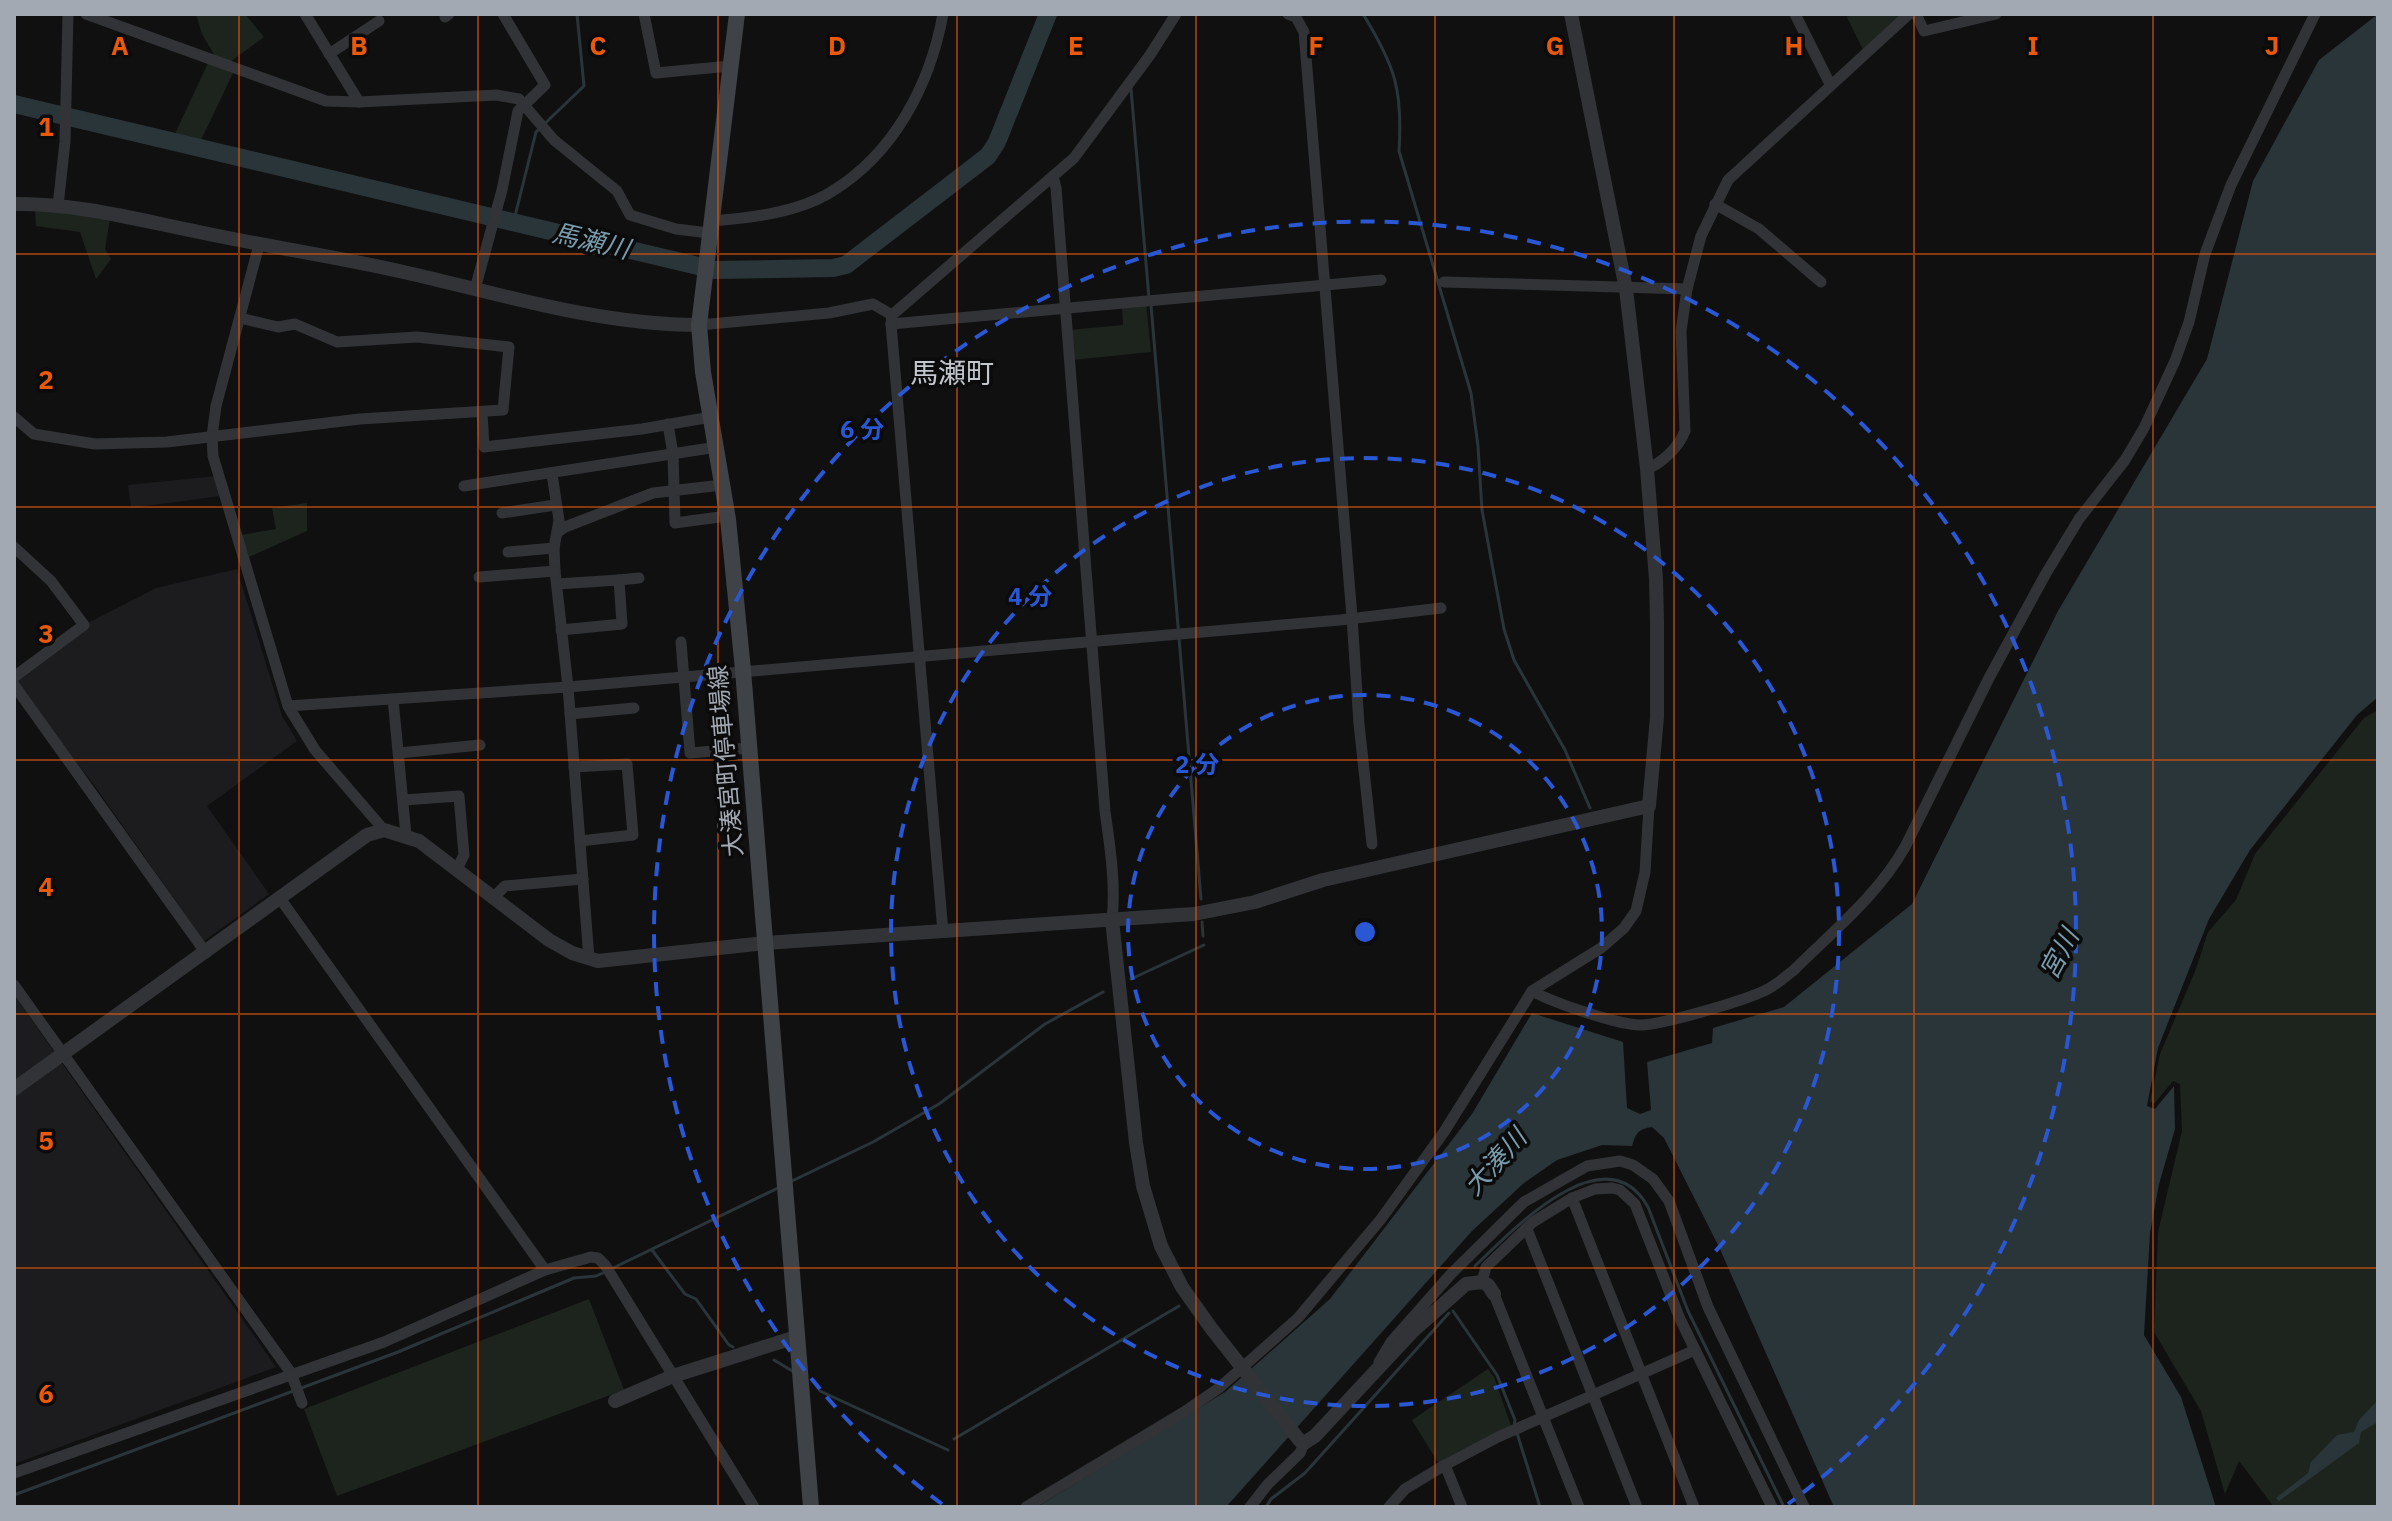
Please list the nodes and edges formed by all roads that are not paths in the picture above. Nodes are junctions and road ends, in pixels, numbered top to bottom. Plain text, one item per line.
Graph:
1 (68, 14) edge
2 (86, 14) edge
3 (503, 14) edge
4 (644, 14) edge
5 (737, 14) edge
6 (943, 14) edge
7 (1176, 14) edge
8 (1288, 14) edge
9 (1571, 14) edge
10 (1795, 14) edge
11 (1909, 14) edge
12 (1916, 14) edge
13 (1996, 14) edge
14 (2315, 14) edge
15 (310, 16) edge
16 (379, 21) dead end
17 (329, 54) junction
18 (730, 66) junction
19 (1830, 84) junction
20 (359, 102) junction
21 (524, 104) junction
22 (1053, 176) junction
23 (14, 204) edge
24 (1715, 204) junction
25 (58, 206) junction
26 (710, 227) junction
27 (259, 245) junction
28 (1381, 280) dead end
29 (1444, 282) dead end
30 (1821, 282) dead end
31 (1325, 286) junction
32 (475, 289) junction
33 (1626, 289) junction
34 (1687, 289) junction
35 (1064, 308) junction
36 (240, 318) junction
37 (891, 320) junction
38 (699, 325) junction
39 (482, 413) junction
40 (14, 417) edge
41 (711, 417) junction
42 (668, 424) junction
43 (212, 436) junction
44 (717, 447) junction
45 (673, 454) junction
46 (1647, 469) junction
47 (552, 474) junction
48 (722, 485) junction
49 (464, 486) dead end
50 (675, 491) junction
51 (555, 505) junction
52 (502, 513) dead end
53 (727, 516) junction
54 (558, 532) junction
55 (14, 547) edge
56 (554, 548) junction
57 (508, 552) dead end
58 (479, 577) dead end
59 (556, 577) junction
60 (639, 578) dead end
61 (619, 580) junction
62 (1441, 608) dead end
63 (1352, 617) junction
64 (561, 630) junction
65 (1091, 640) junction
66 (681, 642) dead end
67 (918, 656) junction
68 (743, 670) junction
69 (685, 676) junction
70 (14, 677) edge
71 (14, 685) edge
72 (568, 687) junction
73 (393, 699) junction
74 (288, 706) junction
75 (634, 708) dead end
76 (570, 714) junction
77 (480, 745) dead end
78 (749, 748) junction
79 (399, 753) junction
80 (574, 767) junction
81 (404, 800) junction
82 (1649, 806) junction
83 (384, 830) junction
84 (406, 835) junction
85 (580, 841) junction
86 (1372, 844) dead end
87 (457, 869) junction
88 (583, 879) junction
89 (279, 897) junction
90 (494, 897) junction
91 (1112, 920) junction
92 (943, 932) junction
93 (765, 943) junction
94 (206, 953) junction
95 (589, 959) junction
96 (14, 985) edge
97 (1532, 991) junction
98 (64, 1054) junction
99 (14, 1089) edge
100 (1572, 1198) junction
101 (1527, 1229) junction
102 (545, 1270) junction
103 (1482, 1282) junction
104 (1494, 1294) joint
105 (796, 1337) junction
106 (1695, 1350) junction
107 (1242, 1368) junction
108 (291, 1373) junction
109 (1371, 1374) junction
110 (1642, 1375) junction
111 (673, 1376) junction
112 (1593, 1397) junction
113 (615, 1401) dead end
114 (302, 1403) dead end
115 (1544, 1419) junction
116 (1300, 1440) junction
117 (1445, 1465) junction
118 (14, 1473) edge
119 (754, 1507) edge
120 (811, 1507) edge
121 (1026, 1507) edge
122 (1250, 1507) edge
123 (1389, 1507) edge
124 (1462, 1507) edge
125 (1579, 1507) edge
126 (1637, 1507) edge
127 (1694, 1507) edge
128 (1772, 1507) edge
129 (1804, 1507) edge

1 - 25 street
2 - 20 street
3 - 21 street
4 - 18 street
5 - 18 main road, 大湊宮町停車場線
6 - 26 street
7 - 22 street
8 - 31 street
9 - 33 street
10 - 19 street
11 - 19 street
12 - 13 street
14 - 97 street
15 - 17 street
16 - 17 street
17 - 20 street
18 - 26 main road, 大湊宮町停車場線
19 - 24 street
20 - 21 street
21 - 26 street
21 - 32 street
22 - 35 street
22 - 37 street
23 - 25 street
24 - 30 street
24 - 34 street
25 - 27 street
26 - 38 main road, 大湊宮町停車場線
27 - 32 street
27 - 36 street
28 - 31 street
29 - 33 street
31 - 35 street
31 - 63 street
32 - 38 street
33 - 34 street
33 - 46 street
34 - 46 street
35 - 37 street
35 - 65 street
36 - 39 street
36 - 43 street
37 - 38 street
37 - 67 street
38 - 41 main road, 大湊宮町停車場線
39 - 42 street
39 - 43 street
40 - 43 street
41 - 42 street
41 - 44 main road, 大湊宮町停車場線
42 - 45 street
43 - 74 street
44 - 45 street
44 - 48 main road, 大湊宮町停車場線
45 - 47 street
45 - 50 street
46 - 82 street
47 - 49 street
47 - 51 street
48 - 50 street
48 - 53 main road, 大湊宮町停車場線
50 - 53 street
50 - 54 street
51 - 52 street
51 - 54 street
53 - 68 main road, 大湊宮町停車場線
54 - 56 street
55 - 70 street
56 - 57 street
56 - 59 street
58 - 59 street
59 - 61 street
59 - 64 street
60 - 61 street
61 - 64 street
62 - 63 street
63 - 65 street
63 - 86 street
64 - 72 street
65 - 67 street
65 - 91 street
66 - 69 street
67 - 68 street
67 - 92 street
68 - 69 street
68 - 78 main road, 大湊宮町停車場線
69 - 72 street
69 - 78 street
71 - 94 street
72 - 73 street
72 - 76 street
73 - 74 street
73 - 79 street
74 - 83 street
75 - 76 street
76 - 80 street
77 - 79 street
78 - 93 main road, 大湊宮町停車場線
79 - 81 street
80 - 85 street
80 - 85 street
81 - 84 street
81 - 87 street
82 - 91 street
82 - 97 street
83 - 84 street
83 - 89 street
84 - 87 street
85 - 88 street
87 - 90 street
88 - 90 street
88 - 95 street
89 - 94 street
89 - 102 street
90 - 95 street
91 - 92 street
91 - 107 street
92 - 93 street
93 - 95 street
93 - 105 main road, 大湊宮町停車場線
94 - 98 street
96 - 98 street
97 - 107 street
98 - 99 street
98 - 108 street
100 - 101 street
100 - 106 street
100 - 110 street
101 - 103 street
101 - 112 street
102 - 108 street
102 - 111 street
103 - 104 street
103 - 109 street
104 - 115 street
105 - 111 street
105 - 120 main road, 大湊宮町停車場線
106 - 110 street
106 - 128 street
107 - 116 street
107 - 121 street
108 - 114 street
108 - 118 street
109 - 116 street
109 - 129 street
110 - 112 street
110 - 127 street
111 - 113 street
111 - 119 street
112 - 115 street
112 - 126 street
115 - 117 street
115 - 125 street
116 - 122 street
117 - 123 street
117 - 124 street

